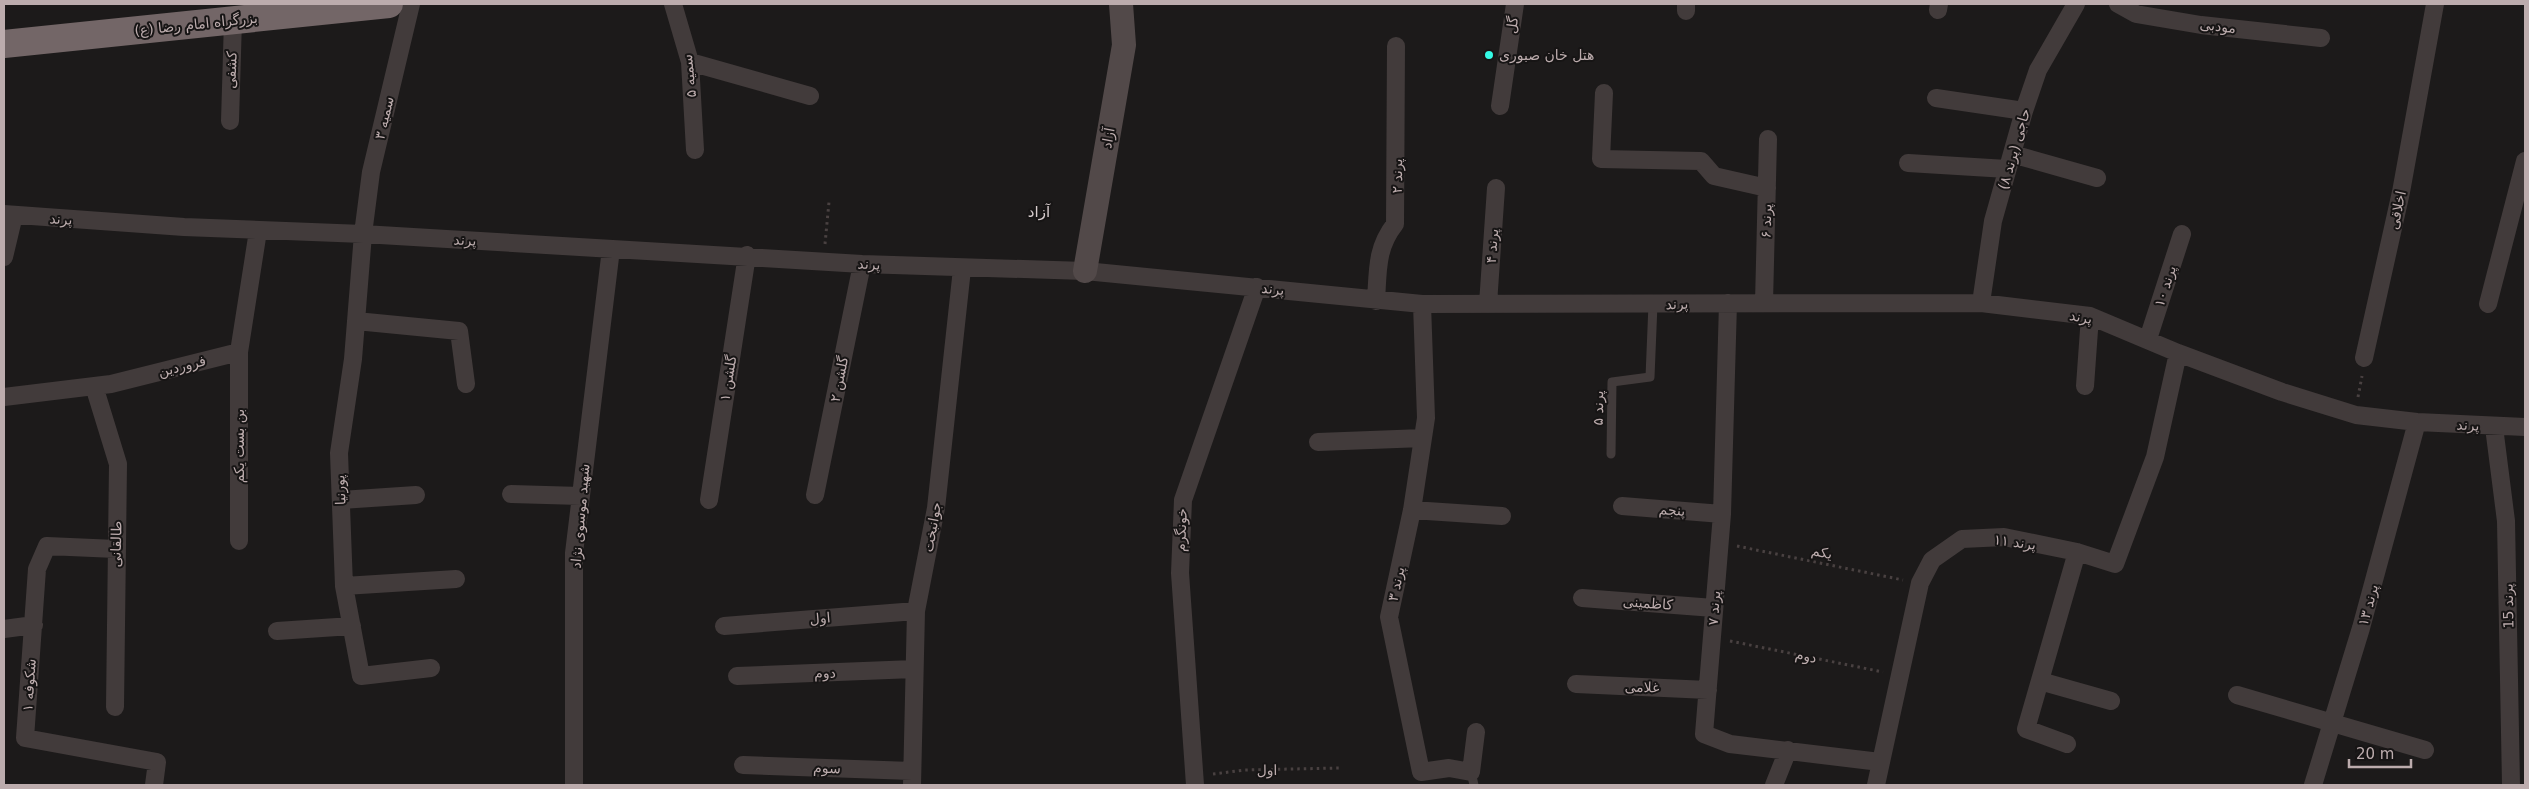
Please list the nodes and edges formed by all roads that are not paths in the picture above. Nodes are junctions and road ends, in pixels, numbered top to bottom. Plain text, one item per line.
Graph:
1 (389, 4) edge
2 (411, 4) edge
3 (673, 4) edge
4 (1121, 4) edge
5 (1515, 4) edge
6 (2076, 4) edge
7 (2118, 4) edge
8 (2435, 4) edge
9 (233, 20) junction
10 (2321, 38) dead end
11 (4, 44) edge
12 (1396, 46) dead end
13 (690, 62) junction
14 (1604, 93) dead end
15 (810, 96) dead end
16 (1936, 98) dead end
17 (1500, 106) dead end
18 (2024, 111) junction
19 (230, 121) dead end
20 (1768, 139) dead end
21 (695, 150) dead end
22 (2009, 161) junction
23 (2525, 162) edge
24 (1908, 163) dead end
25 (2097, 178) dead end
26 (1496, 188) dead end
27 (1767, 188) junction
28 (9, 215) edge
29 (258, 231) junction
30 (363, 234) junction
31 (2182, 234) dead end
32 (611, 249) junction
33 (747, 255) junction
34 (4, 257) edge
35 (862, 264) junction
36 (962, 269) junction
37 (1085, 271) junction
38 (1257, 287) junction
39 (1376, 300) junction
40 (1728, 303) junction
41 (1764, 303) junction
42 (1982, 303) junction
43 (1422, 304) junction
44 (1488, 304) junction
45 (1653, 304) junction
46 (2488, 304) dead end
47 (2090, 316) junction
48 (356, 321) junction
49 (2148, 339) junction
50 (238, 352) junction
51 (2178, 353) junction
52 (2364, 358) road end
53 (466, 384) dead end
54 (94, 386) junction
55 (2085, 386) dead end
56 (4, 397) edge
57 (2417, 422) junction
58 (2494, 426) junction
59 (2525, 426) edge
60 (1423, 438) junction
61 (1318, 442) dead end
62 (1611, 454) dead end
63 (511, 494) dead end
64 (815, 495) dead end
65 (416, 496) dead end
66 (581, 496) junction
67 (341, 500) junction
68 (709, 500) dead end
69 (1622, 506) dead end
70 (1412, 510) junction
71 (1722, 514) junction
72 (1502, 516) dead end
73 (239, 541) dead end
74 (116, 549) junction
75 (2077, 552) junction
76 (456, 580) dead end
77 (344, 586) junction
78 (1582, 598) dead end
79 (1714, 608) junction
80 (916, 611) junction
81 (34, 625) junction
82 (352, 626) junction
83 (724, 626) dead end
84 (2517, 626) edge
85 (4, 629) edge
86 (277, 631) dead end
87 (431, 668) dead end
88 (914, 669) junction
89 (737, 676) dead end
90 (2040, 681) junction
91 (1576, 684) dead end
92 (1708, 690) junction
93 (2236, 695) dead end
94 (2111, 701) dead end
95 (115, 707) dead end
96 (2333, 723) junction
97 (1476, 732) dead end
98 (2067, 744) dead end
99 (1788, 750) junction
100 (2425, 750) dead end
101 (1880, 762) junction
102 (743, 765) dead end
103 (912, 778) edge
104 (1472, 779) edge
105 (1195, 781) edge
106 (154, 785) edge
107 (574, 785) edge
108 (1774, 785) edge
109 (1876, 785) edge
110 (2313, 785) edge
111 (2511, 785) edge

1 - 9 highway, بزرگراه امام رضا (ع)
2 - 30 street, سمیه ۳
3 - 13 street, سمیه ۵
4 - 37 street, آزاد
5 - 17 street, گل
6 - 18 street, حاجی (پرند ۸)
7 - 10 street, مودبی
8 - 52 street, اخلاقی
9 - 11 highway, بزرگراه امام رضا (ع)
9 - 19 street, کشفی
12 - 39 street, پرند ۲
13 - 15 street
13 - 21 street, سمیه ۵
14 - 27 street
16 - 18 street
18 - 22 street, حاجی (پرند ۸)
20 - 27 street, پرند ۶
22 - 24 street
22 - 25 street
22 - 42 street, حاجی (پرند ۸)
23 - 46 street
26 - 44 street, پرند ۴
27 - 41 street, پرند ۶
28 - 29 street, پرند
28 - 34 street
29 - 30 street, پرند
29 - 50 street
30 - 32 street, پرند
30 - 48 street, پورنیا
31 - 49 street, پرند ۱۰
32 - 33 street, پرند
32 - 66 street, شهید موسوی نژاد
33 - 35 street, پرند
33 - 68 street, گلشن ۱
35 - 36 street, پرند
35 - 64 street, گلشن ۲
36 - 37 street, پرند
36 - 80 street, جوانبخت
37 - 38 street, پرند
38 - 39 street, پرند
38 - 105 street, خونگرم
39 - 43 street, پرند
40 - 41 street, پرند
40 - 45 street, پرند
40 - 71 street, پرند ۷
41 - 42 street, پرند
42 - 47 street, پرند
43 - 44 street, پرند
43 - 60 street, پرند ۳
44 - 45 street, پرند
45 - 62 lane, پرند ۵
47 - 49 street, پرند
47 - 55 street
48 - 53 street
48 - 67 street, پورنیا
49 - 51 street, پرند
50 - 54 street, فروردین
50 - 73 street, بن بست یکم
51 - 57 street, پرند
51 - 75 street, پرند ۱۱
54 - 56 street, فروردین
54 - 74 street, طالقانی
57 - 58 street, پرند
57 - 96 street, پرند ۱۳
58 - 59 street, پرند
58 - 84 street, پرند 15
60 - 61 street
60 - 70 street, پرند ۳
63 - 66 street
65 - 67 street
66 - 107 street, شهید موسوی نژاد
67 - 77 street, پورنیا
69 - 71 street, پنجم
70 - 72 street
70 - 104 street, پرند ۳
71 - 79 street, پرند ۷
74 - 81 street, شکوفه ۱
74 - 95 street, طالقانی
75 - 90 street
75 - 101 street, پرند ۱۱
76 - 77 street
77 - 82 street, پورنیا
78 - 79 street, کاظمینی
79 - 92 street, پرند ۷
80 - 83 street, اول
80 - 88 street, جوانبخت
81 - 85 street
81 - 106 street, شکوفه ۱
82 - 86 street
82 - 87 street, پورنیا
84 - 111 street, پرند 15
88 - 89 street, دوم
88 - 103 street, جوانبخت
90 - 94 street
90 - 98 street
91 - 92 street, غلامی
92 - 99 street, پرند ۷
93 - 96 street
96 - 100 street
96 - 110 street, پرند ۱۳
97 - 104 street, پرند ۳
99 - 101 street, پرند ۷
99 - 108 street
101 - 109 street, پرند ۱۱
102 - 103 street, سوم

